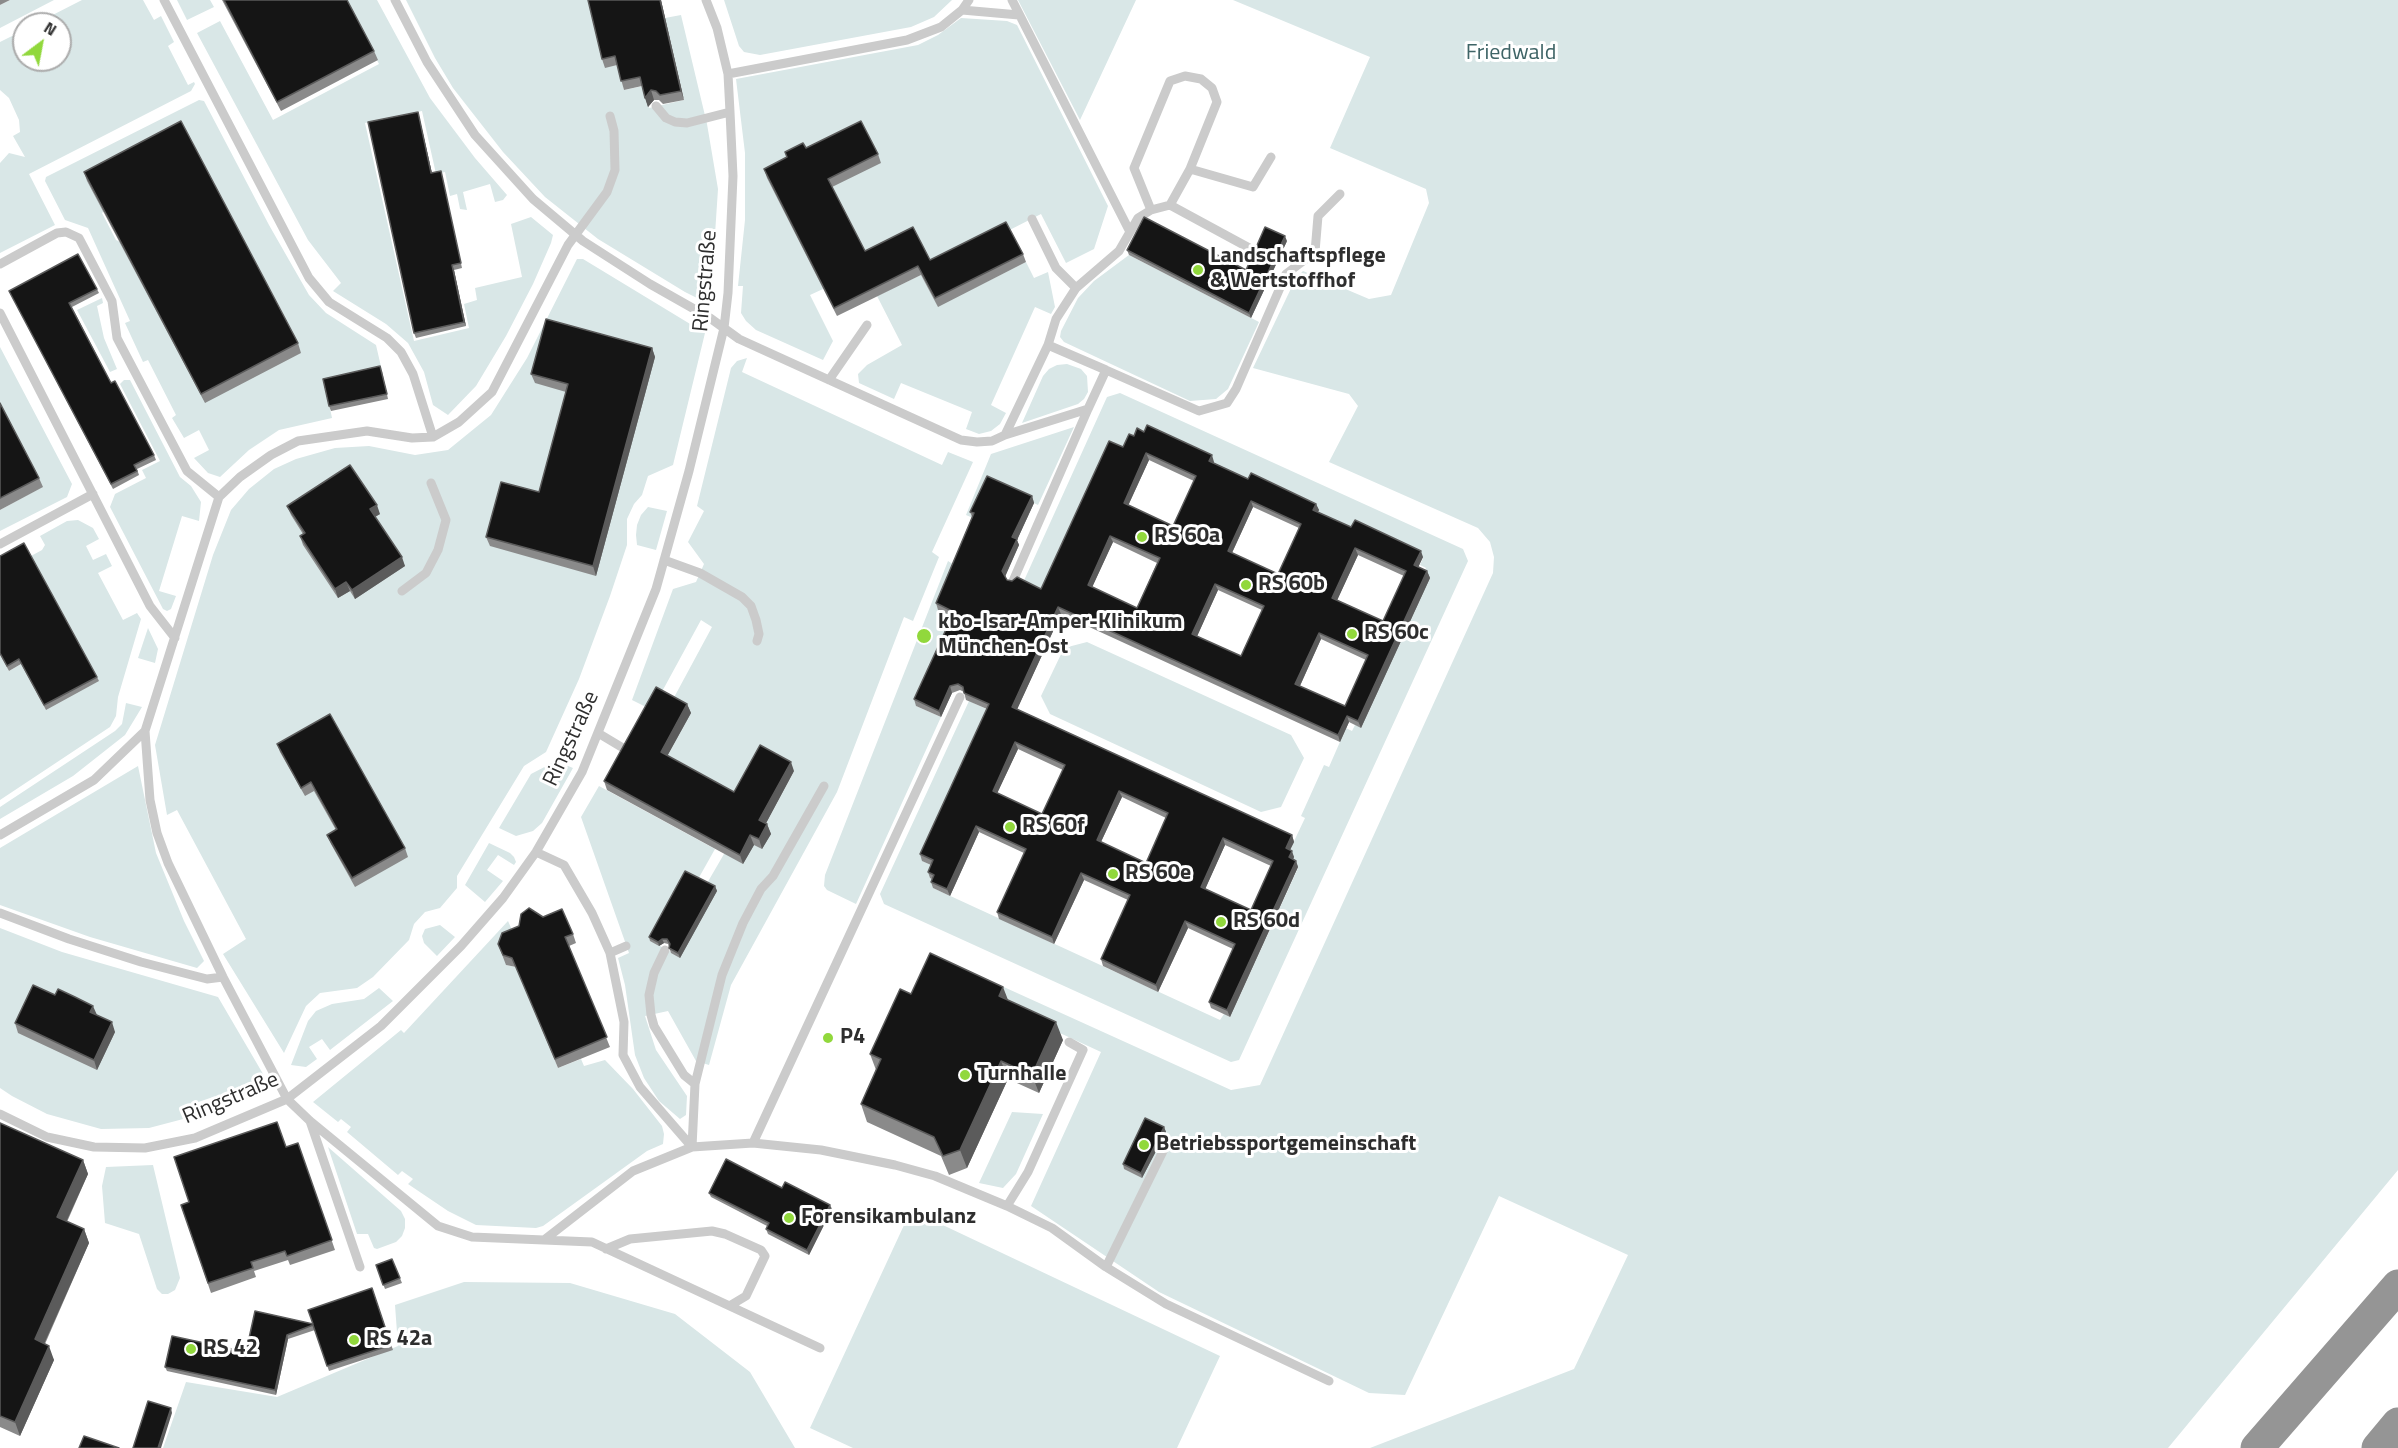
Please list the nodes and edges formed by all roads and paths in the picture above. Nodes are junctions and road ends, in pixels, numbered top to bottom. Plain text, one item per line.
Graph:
1 (164, 0) edge
2 (395, 0) edge
3 (706, 0) edge
4 (969, 0) edge
5 (1012, 0) edge
6 (962, 10) junction
7 (1019, 15) junction
8 (728, 74) junction
9 (656, 106) dead end
10 (730, 112) junction
11 (610, 116) dead end
12 (1271, 157) dead end
13 (1190, 169) junction
14 (1340, 194) dead end
15 (1170, 205) junction
16 (1151, 210) junction
17 (1032, 219) dead end
18 (1129, 230) junction
19 (576, 236) junction
20 (1253, 250) edge
21 (0, 264) edge
22 (1076, 288) junction
23 (0, 313) edge
24 (867, 325) dead end
25 (724, 328) junction
26 (1048, 345) junction
27 (1106, 370) junction
28 (829, 380) junction
29 (1088, 409) junction
30 (1005, 435) junction
31 (433, 437) junction
32 (431, 483) dead end
33 (93, 494) junction
34 (219, 497) junction
35 (0, 544) edge
36 (664, 560) junction
37 (1013, 581) edge
38 (402, 591) dead end
39 (175, 638) junction
40 (757, 641) dead end
41 (960, 697) dead end
42 (145, 731) junction
43 (598, 733) junction
44 (623, 748) edge
45 (824, 786) dead end
46 (0, 835) edge
47 (536, 852) junction
48 (0, 913) edge
49 (626, 946) dead end
50 (665, 950) dead end
51 (610, 953) junction
52 (223, 977) junction
53 (1069, 1042) dead end
54 (695, 1084) junction
55 (287, 1099) junction
56 (0, 1114) edge
57 (310, 1122) junction
58 (1168, 1141) dead end
59 (753, 1143) junction
60 (692, 1147) junction
61 (1007, 1206) junction
62 (544, 1240) junction
63 (606, 1249) junction
64 (360, 1267) dead end
65 (1106, 1268) junction
66 (2398, 1286) edge
67 (731, 1305) junction
68 (820, 1348) dead end
69 (1329, 1382) dead end
70 (2398, 1424) edge
71 (2257, 1448) edge
72 (2378, 1448) edge

1 - 31 lane
2 - 19 lane
3 - 8 lane, Ringstraße
4 - 6 lane
5 - 7 lane
6 - 7 lane
6 - 8 lane
7 - 18 lane
8 - 10 lane, Ringstraße
9 - 10 lane
10 - 25 lane, Ringstraße
11 - 19 lane
12 - 13 lane
13 - 15 lane
13 - 16 lane
14 - 27 lane
15 - 16 lane
15 - 20 lane
16 - 18 lane
17 - 22 lane
18 - 22 lane
19 - 25 lane
19 - 31 lane
21 - 34 lane
22 - 26 lane
23 - 33 lane
24 - 28 lane
25 - 28 lane
25 - 36 lane, Ringstraße
26 - 27 lane
26 - 30 lane
27 - 29 lane
28 - 30 lane
29 - 30 lane
29 - 37 lane
31 - 34 lane
32 - 38 lane
33 - 35 lane
33 - 39 lane
34 - 39 lane
36 - 40 lane
36 - 43 lane, Ringstraße
39 - 42 lane
41 - 59 lane
42 - 46 lane
42 - 52 lane
43 - 44 lane
43 - 47 lane, Ringstraße
45 - 54 lane
47 - 51 lane
47 - 55 lane, Ringstraße
48 - 52 lane
49 - 51 lane
50 - 54 lane
51 - 60 lane
52 - 55 lane
53 - 61 lane
54 - 60 lane
55 - 56 lane, Ringstraße
55 - 57 lane
57 - 62 lane
57 - 64 lane
58 - 65 lane
59 - 60 lane
59 - 61 lane
60 - 62 lane
61 - 65 lane
62 - 63 lane
63 - 67 lane
63 - 67 lane
65 - 69 lane
66 - 71 highway
67 - 68 lane
70 - 72 highway

